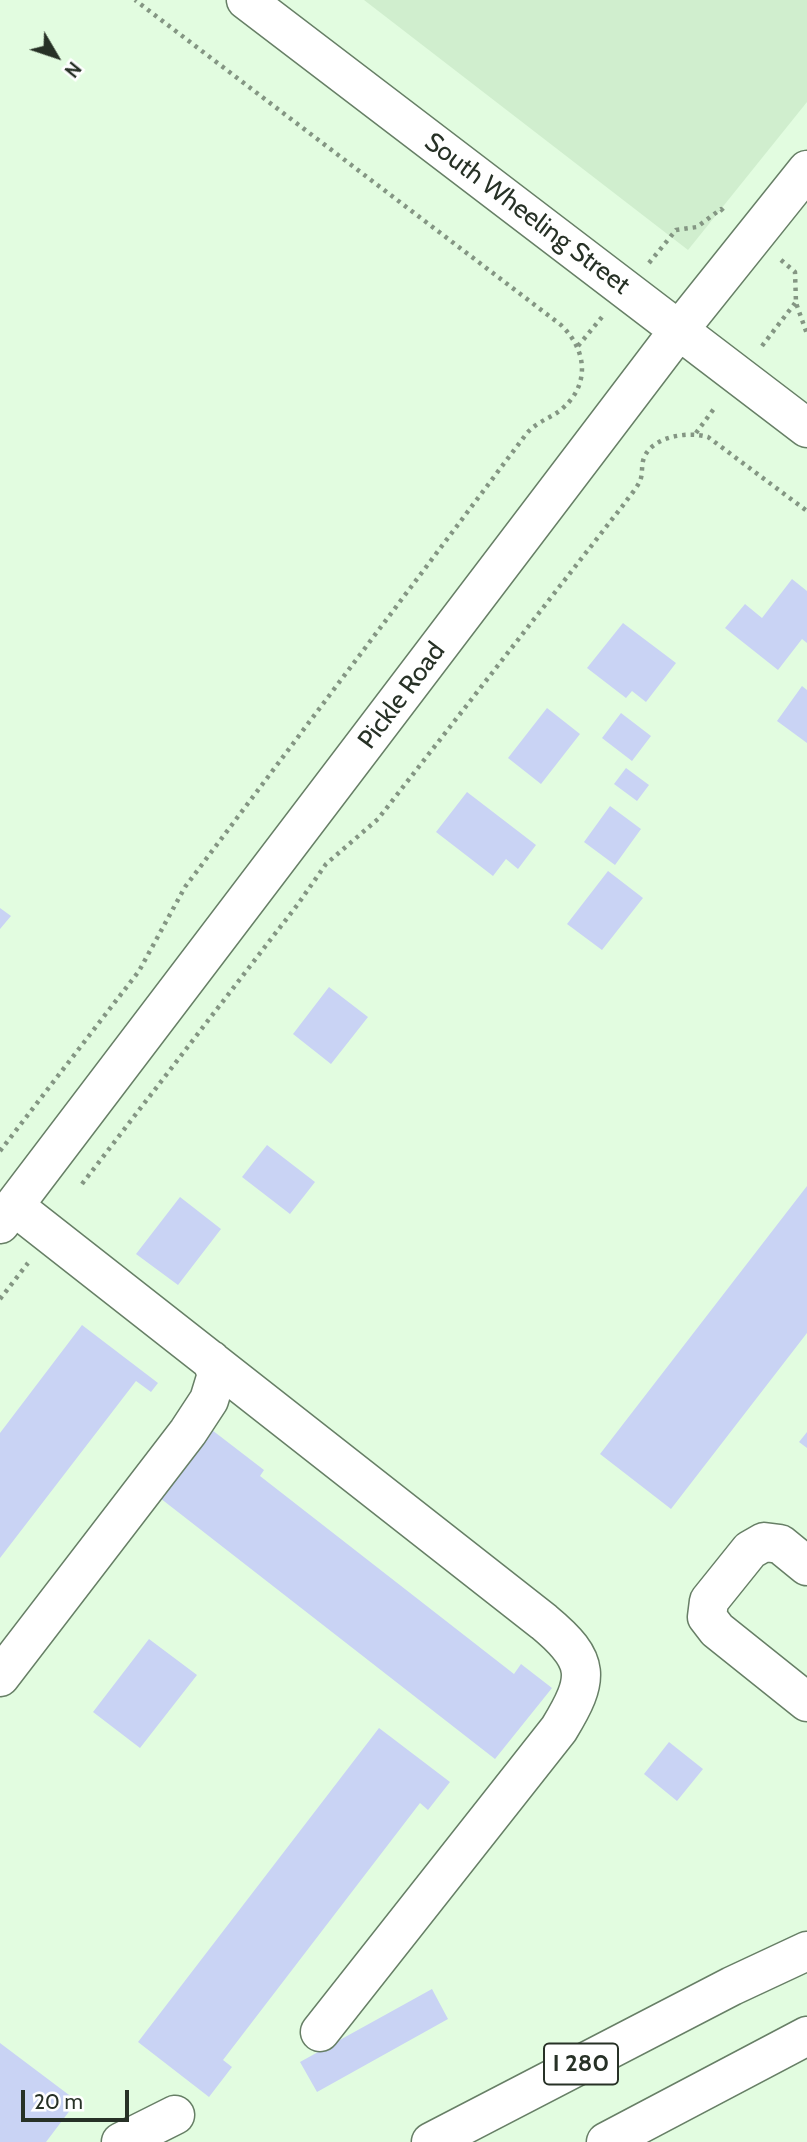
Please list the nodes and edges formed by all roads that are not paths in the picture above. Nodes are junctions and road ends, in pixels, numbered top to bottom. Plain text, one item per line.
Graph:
1 (246, 0) edge
2 (290, 13) edge
3 (807, 170) edge
4 (680, 330) junction
5 (807, 428) edge
6 (7, 1215) edge
7 (211, 1360) junction
8 (807, 1566) edge
9 (0, 1677) edge
10 (807, 1702) edge
11 (807, 1938) edge
12 (807, 1951) edge
13 (732, 1986) junction
14 (320, 2032) dead end
15 (807, 2036) edge
16 (175, 2115) dead end
17 (121, 2142) edge
18 (431, 2142) edge
19 (606, 2142) edge

1 - 2 main road, South Wheeling Street
2 - 4 main road, South Wheeling Street
3 - 4 main road, Pickle Road
4 - 5 main road, South Wheeling Street
4 - 6 main road, Pickle Road
6 - 7 main road
7 - 9 main road
7 - 14 main road
8 - 10 main road
11 - 13 main road
12 - 13 main road, I 280
13 - 18 main road, I 280
15 - 19 main road
16 - 17 main road

